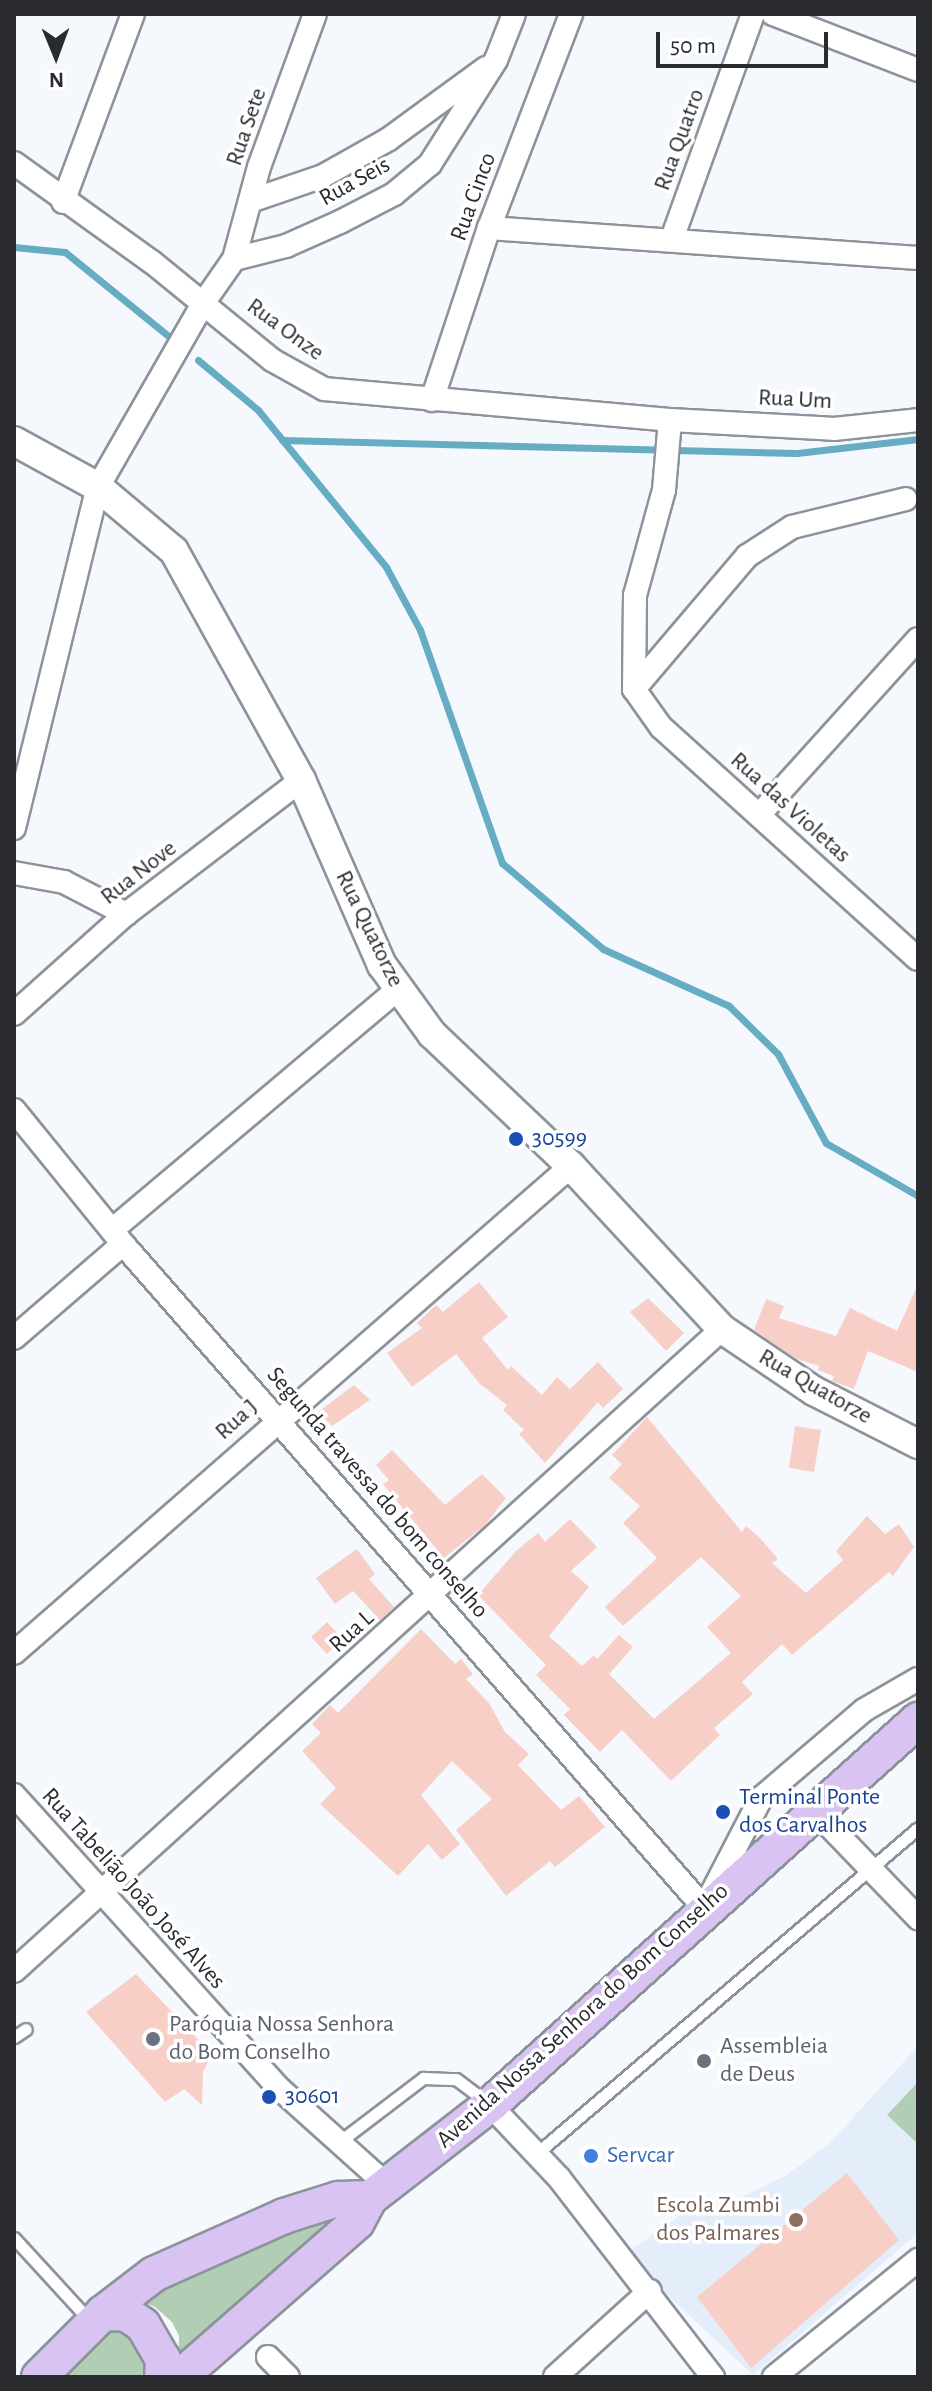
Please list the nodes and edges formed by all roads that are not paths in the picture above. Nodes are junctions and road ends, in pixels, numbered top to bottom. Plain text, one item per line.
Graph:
1 (133, 14) edge
2 (315, 14) edge
3 (514, 14) edge
4 (571, 14) edge
5 (753, 14) edge
6 (773, 14) edge
7 (496, 60) junction
8 (916, 64) edge
9 (14, 163) edge
10 (250, 201) junction
11 (63, 202) junction
12 (489, 228) junction
13 (672, 239) junction
14 (918, 258) edge
15 (234, 259) junction
16 (204, 302) junction
17 (432, 400) junction
18 (670, 420) junction
19 (918, 420) edge
20 (14, 441) edge
21 (98, 487) junction
22 (906, 499) dead end
23 (918, 639) edge
24 (634, 689) junction
25 (301, 780) junction
26 (759, 815) junction
27 (14, 828) edge
28 (14, 873) edge
29 (126, 914) junction
30 (918, 959) edge
31 (397, 990) junction
32 (14, 1014) edge
33 (14, 1110) edge
34 (571, 1166) junction
35 (118, 1237) junction
36 (722, 1329) junction
37 (14, 1338) edge
38 (278, 1418) junction
39 (918, 1444) edge
40 (432, 1596) junction
41 (14, 1653) edge
42 (918, 1679) edge
43 (918, 1720) edge
44 (14, 1795) edge
45 (815, 1811) junction
46 (918, 1828) edge
47 (871, 1869) junction
48 (99, 1895) junction
49 (704, 1908) junction
50 (918, 1918) edge
51 (14, 1971) edge
52 (26, 2029) dead end
53 (14, 2037) edge
54 (490, 2105) junction
55 (339, 2143) junction
56 (536, 2154) junction
57 (379, 2192) junction
58 (14, 2238) edge
59 (918, 2260) edge
60 (650, 2291) junction
61 (97, 2318) junction
62 (268, 2357) dead end
63 (39, 2377) edge
64 (162, 2377) edge
65 (180, 2377) edge
66 (288, 2377) edge
67 (555, 2377) edge
68 (713, 2377) edge
69 (774, 2377) edge

1 - 11 street
2 - 10 street, Rua Sete
3 - 7 street, Rua Seis
4 - 12 street, Rua Cinco
5 - 13 street, Rua Quatro
6 - 8 street
7 - 10 street
7 - 15 street, Rua Seis
9 - 11 street, Rua Onze
10 - 15 street, Rua Sete
11 - 16 street, Rua Onze
12 - 13 street
12 - 17 street, Rua Cinco
13 - 14 street
15 - 16 street
16 - 17 street, Rua Onze
16 - 21 street
17 - 18 street, Rua Onze
18 - 19 street, Rua Um
18 - 24 street
20 - 21 street, Rua Quatorze
21 - 25 street, Rua Quatorze
21 - 27 street
22 - 24 street
23 - 26 street
24 - 26 street, Rua das Violetas
25 - 29 street, Rua Nove
25 - 31 street, Rua Quatorze
26 - 30 street, Rua das Violetas
28 - 29 street
29 - 32 street, Rua Nove
31 - 34 street, Rua Quatorze
31 - 35 street
33 - 35 street, Segunda travessa do bom conselho
34 - 36 street, Rua Quatorze
34 - 38 street, Rua J
35 - 37 street
35 - 38 street, Segunda travessa do bom conselho
36 - 39 street, Rua Quatorze
36 - 40 street, Rua L
38 - 40 street, Segunda travessa do bom conselho
38 - 41 street, Rua J
40 - 48 street, Rua L
40 - 49 street, Segunda travessa do bom conselho
42 - 49 street
43 - 45 main road, Avenida Nossa Senhora do Bom Conselho
44 - 48 street, Rua Tabelião João José Alves
45 - 47 street
45 - 49 main road, Avenida Nossa Senhora do Bom Conselho
46 - 47 lane
47 - 50 street
47 - 56 lane
48 - 51 street, Rua L
48 - 55 street, Rua Tabelião João José Alves
49 - 54 main road, Avenida Nossa Senhora do Bom Conselho
52 - 53 lane
54 - 55 lane
54 - 56 street
54 - 57 main road, Avenida Nossa Senhora do Bom Conselho
55 - 57 street, Rua Tabelião João José Alves
56 - 60 street
57 - 61 main road
57 - 65 main road, Avenida Nossa Senhora do Bom Conselho
58 - 61 lane
59 - 69 street
60 - 67 street
60 - 68 street
61 - 63 main road
61 - 64 main road
62 - 66 street

